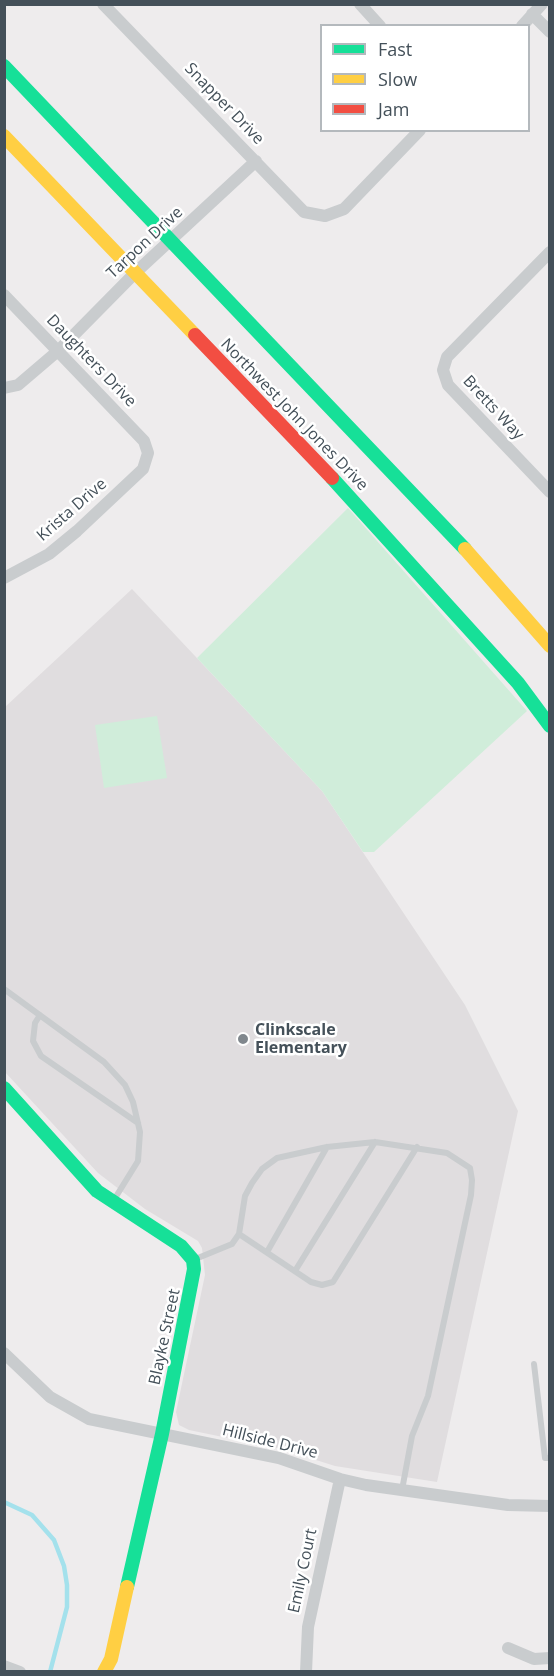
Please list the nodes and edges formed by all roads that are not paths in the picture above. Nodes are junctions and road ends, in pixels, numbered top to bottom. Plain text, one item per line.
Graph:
1 (103, 4) edge
2 (360, 4) edge
3 (542, 4) edge
4 (532, 14) junction
5 (378, 24) edge
6 (524, 24) edge
7 (549, 32) edge
8 (4, 66) edge
9 (418, 132) edge
10 (4, 136) edge
11 (256, 161) junction
12 (172, 242) junction
13 (548, 256) edge
14 (135, 273) junction
15 (4, 295) edge
16 (59, 350) junction
17 (4, 388) edge
18 (148, 453) joint
19 (549, 492) edge
20 (4, 578) edge
21 (549, 646) edge
22 (549, 726) edge
23 (4, 989) edge
24 (40, 1015) junction
25 (4, 1088) edge
26 (138, 1124) junction
27 (375, 1142) junction
28 (327, 1147) junction
29 (417, 1147) junction
30 (112, 1203) junction
31 (239, 1234) junction
32 (267, 1252) junction
33 (193, 1260) junction
34 (295, 1271) junction
35 (4, 1353) edge
36 (534, 1364) dead end
37 (162, 1434) junction
38 (549, 1458) edge
39 (339, 1479) junction
40 (402, 1490) junction
41 (549, 1506) edge
42 (508, 1648) dead end
43 (549, 1658) edge
44 (4, 1666) edge
45 (19, 1671) edge
46 (104, 1671) edge
47 (306, 1671) edge

1 - 11 street, Snapper Drive
2 - 5 street
3 - 4 street
4 - 6 street
4 - 7 street
8 - 12 main road, Northwest John Jones Drive
9 - 11 street, Snapper Drive
10 - 14 main road, Northwest John Jones Drive
11 - 12 street, Tarpon Drive
12 - 14 street, Tarpon Drive
12 - 21 main road, Northwest John Jones Drive
13 - 19 street, Bretts Way
14 - 16 street, Tarpon Drive
14 - 22 main road, Northwest John Jones Drive
15 - 16 street, Daughters Drive
16 - 17 street, Tarpon Drive
16 - 18 street, Daughters Drive
18 - 20 street, Krista Drive
23 - 24 lane
24 - 26 lane
24 - 26 lane
25 - 30 main road
26 - 30 lane
27 - 28 lane
27 - 29 lane
27 - 34 lane
28 - 31 lane
28 - 32 lane
29 - 34 lane
29 - 40 lane
30 - 33 main road
31 - 32 lane
31 - 33 lane
32 - 34 lane
33 - 37 main road, Blayke Street
35 - 37 street, Hillside Drive
36 - 38 lane
37 - 39 street, Hillside Drive
37 - 46 main road, Blayke Street
39 - 40 street, Hillside Drive
39 - 47 street, Emily Court
40 - 41 street, Hillside Drive
42 - 43 street
44 - 45 street

